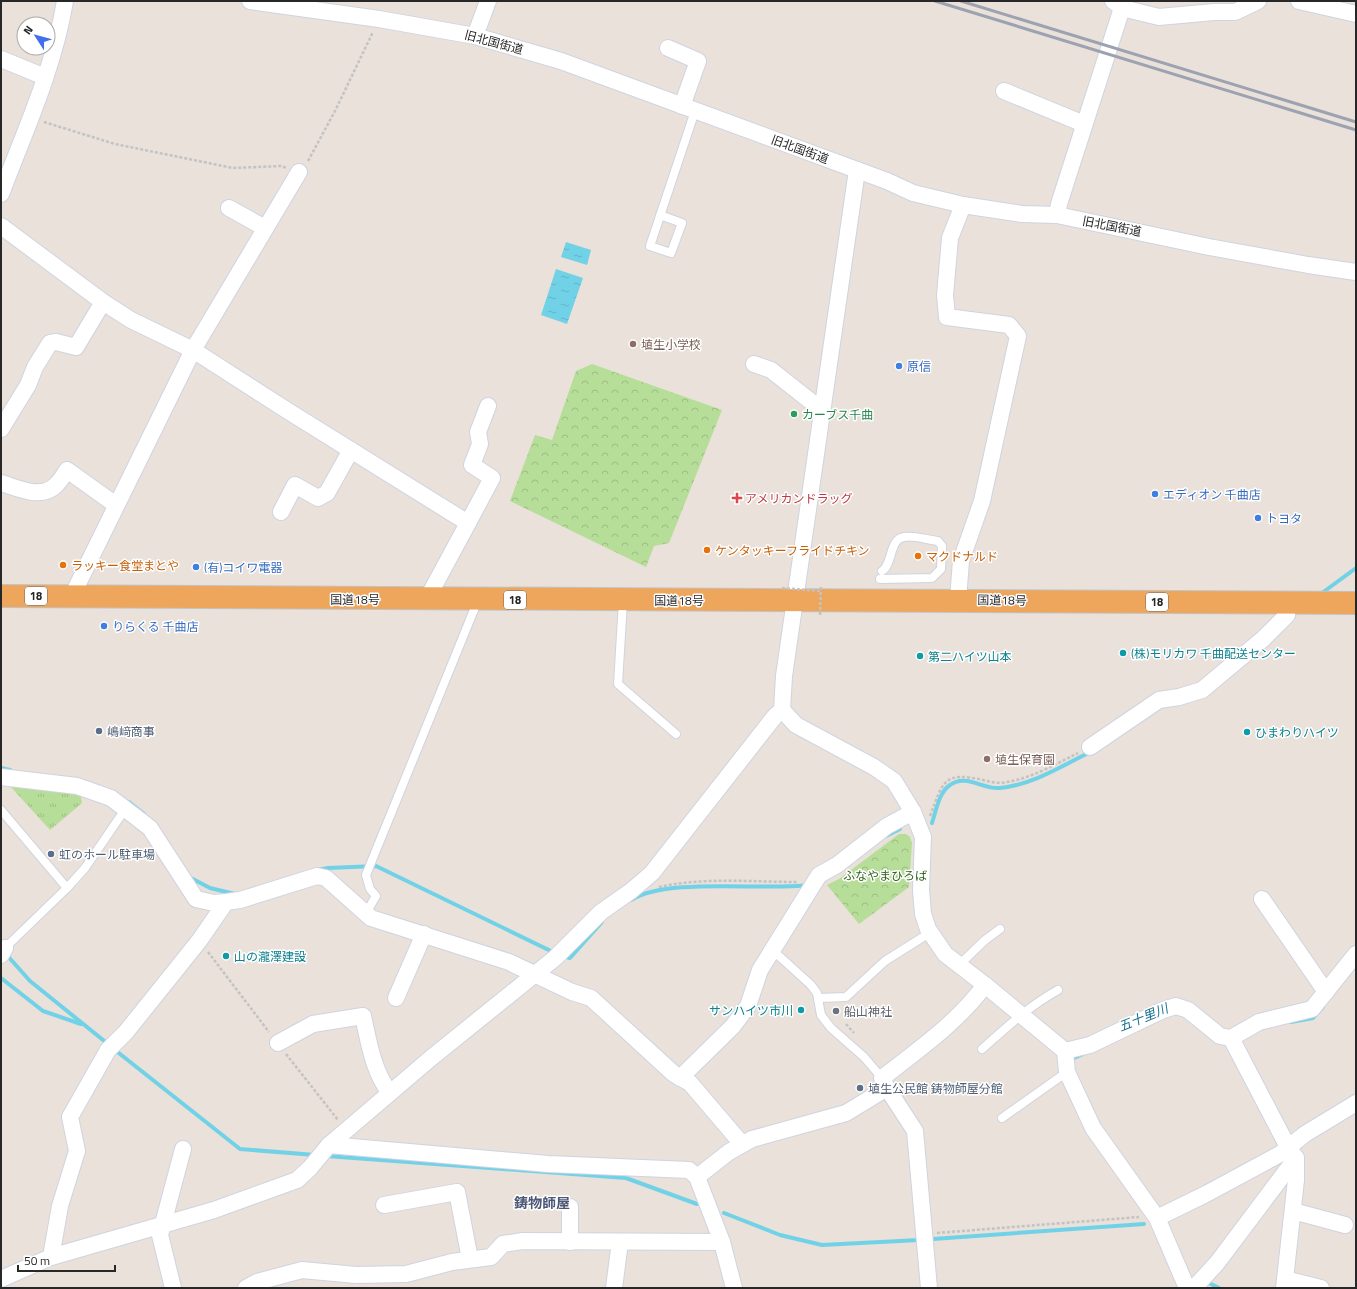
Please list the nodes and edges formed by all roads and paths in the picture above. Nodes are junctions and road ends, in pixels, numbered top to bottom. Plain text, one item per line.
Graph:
1 (65, 1) edge
2 (250, 1) edge
3 (488, 1) edge
4 (1258, 1) edge
5 (1299, 1) edge
6 (281, 3) edge
7 (1117, 5) edge
8 (1356, 14) edge
9 (379, 19) junction
10 (475, 36) junction
11 (668, 48) dead end
12 (1, 59) edge
13 (45, 77) junction
14 (1004, 91) dead end
15 (689, 108) junction
16 (30, 118) junction
17 (1084, 124) junction
18 (857, 170) junction
19 (299, 172) junction
20 (1, 194) edge
21 (963, 205) junction
22 (229, 208) dead end
23 (1058, 215) junction
24 (660, 216) junction
25 (1, 226) edge
26 (266, 228) junction
27 (1356, 272) edge
28 (103, 302) junction
29 (193, 350) junction
30 (754, 364) dead end
31 (488, 406) dead end
32 (823, 411) junction
33 (1, 429) edge
34 (350, 450) junction
35 (1, 483) edge
36 (116, 505) junction
37 (280, 512) dead end
38 (468, 523) junction
39 (881, 575) joint
40 (821, 586) dead end
41 (820, 590) junction
42 (789, 594) junction
43 (1, 596) edge
44 (72, 596) junction
45 (426, 599) junction
46 (958, 599) junction
47 (478, 600) junction
48 (623, 600) junction
49 (1289, 603) junction
50 (1356, 603) edge
51 (820, 615) dead end
52 (782, 710) junction
53 (676, 734) dead end
54 (1090, 747) joint
55 (1, 777) edge
56 (126, 808) junction
57 (1, 810) edge
58 (913, 812) junction
59 (920, 828) junction
60 (815, 882) junction
61 (656, 887) dead end
62 (68, 888) junction
63 (1262, 899) dead end
64 (226, 902) junction
65 (366, 913) junction
66 (1000, 929) dead end
67 (931, 932) junction
68 (424, 934) junction
69 (2, 952) edge
70 (771, 952) junction
71 (1356, 954) edge
72 (959, 965) junction
73 (535, 975) junction
74 (985, 985) junction
75 (1058, 990) dead end
76 (1326, 992) junction
77 (396, 998) dead end
78 (818, 998) junction
79 (1020, 1015) junction
80 (1232, 1038) junction
81 (278, 1043) dead end
82 (982, 1049) dead end
83 (1065, 1051) junction
84 (1067, 1072) junction
85 (680, 1078) junction
86 (884, 1083) junction
87 (390, 1093) junction
88 (1356, 1103) edge
89 (1002, 1118) dead end
90 (742, 1144) junction
91 (183, 1149) dead end
92 (324, 1151) junction
93 (1292, 1154) junction
94 (697, 1177) junction
95 (384, 1205) dead end
96 (570, 1207) dead end
97 (1293, 1211) junction
98 (1157, 1218) junction
99 (1345, 1225) dead end
100 (161, 1226) junction
101 (925, 1234) junction
102 (570, 1242) junction
103 (620, 1242) junction
104 (722, 1242) junction
105 (51, 1257) junction
106 (470, 1259) junction
107 (1, 1279) edge
108 (355, 1281) edge
109 (1284, 1284) edge
110 (173, 1288) edge
111 (246, 1288) edge
112 (614, 1288) edge
113 (734, 1288) edge
114 (930, 1288) edge
115 (1186, 1288) edge
116 (1194, 1288) edge
117 (1321, 1288) edge

1 - 13 street
2 - 6 street, 旧北国街道
3 - 10 street
4 - 7 street
5 - 8 street
6 - 9 street, 旧北国街道
7 - 17 street
9 - 10 street, 旧北国街道
9 - 19 path
10 - 15 street, 旧北国街道
11 - 15 street
12 - 13 street
13 - 16 street
14 - 17 street
15 - 18 street, 旧北国街道
15 - 24 lane
16 - 19 path
16 - 20 street
17 - 23 street
18 - 21 street, 旧北国街道
18 - 32 street
19 - 26 street
21 - 23 street, 旧北国街道
21 - 46 street
22 - 26 street
23 - 27 street, 旧北国街道
24 - 24 lane
25 - 28 street
26 - 29 street
28 - 29 street
28 - 33 street
29 - 34 street
29 - 36 street
30 - 32 street
31 - 38 street
32 - 42 street
34 - 37 street
34 - 38 street
35 - 36 street
36 - 44 street
38 - 45 street
39 - 39 lane
40 - 41 path, bridge
41 - 42 path, bridge
41 - 51 path, bridge
42 - 46 highway, 国道18号 / 18
42 - 48 highway, 国道18号 / 18
42 - 52 street
43 - 44 highway, 国道18号 / 18
44 - 45 highway, 国道18号 / 18
45 - 47 highway, 国道18号 / 18
46 - 49 highway, 国道18号 / 18
47 - 48 highway, 国道18号 / 18
47 - 65 lane
48 - 53 lane
49 - 50 highway, 国道18号 / 18
49 - 54 street
52 - 58 street
52 - 73 street
54 - 59 path
55 - 56 street
56 - 62 lane
56 - 64 street
57 - 62 lane
58 - 59 street
58 - 60 street
59 - 67 street
60 - 61 path
60 - 70 street
62 - 69 lane
63 - 76 street
64 - 65 street
64 - 105 street
65 - 68 street
66 - 72 lane
67 - 72 street
67 - 78 lane
68 - 73 street
68 - 77 street
70 - 78 lane
70 - 85 street
71 - 76 street
72 - 74 street
73 - 85 street
73 - 87 street
74 - 79 street
74 - 86 street
75 - 79 lane
76 - 80 street
78 - 86 lane
79 - 82 lane
79 - 83 street
80 - 83 street
80 - 93 street
81 - 87 street
83 - 84 street
84 - 89 lane
84 - 98 street
85 - 90 street
86 - 90 street
86 - 101 street
87 - 92 street
88 - 93 street
90 - 94 street
91 - 100 street
92 - 94 street
92 - 100 street
93 - 97 street
93 - 98 street
93 - 116 street
94 - 104 street
95 - 106 street
96 - 102 street
97 - 99 street
97 - 109 street
98 - 101 path
98 - 115 street
100 - 105 street
100 - 110 street
101 - 114 street
102 - 103 street
102 - 106 street
103 - 104 street
103 - 112 street
104 - 113 street
105 - 107 street
106 - 108 street
108 - 111 street
109 - 117 street

